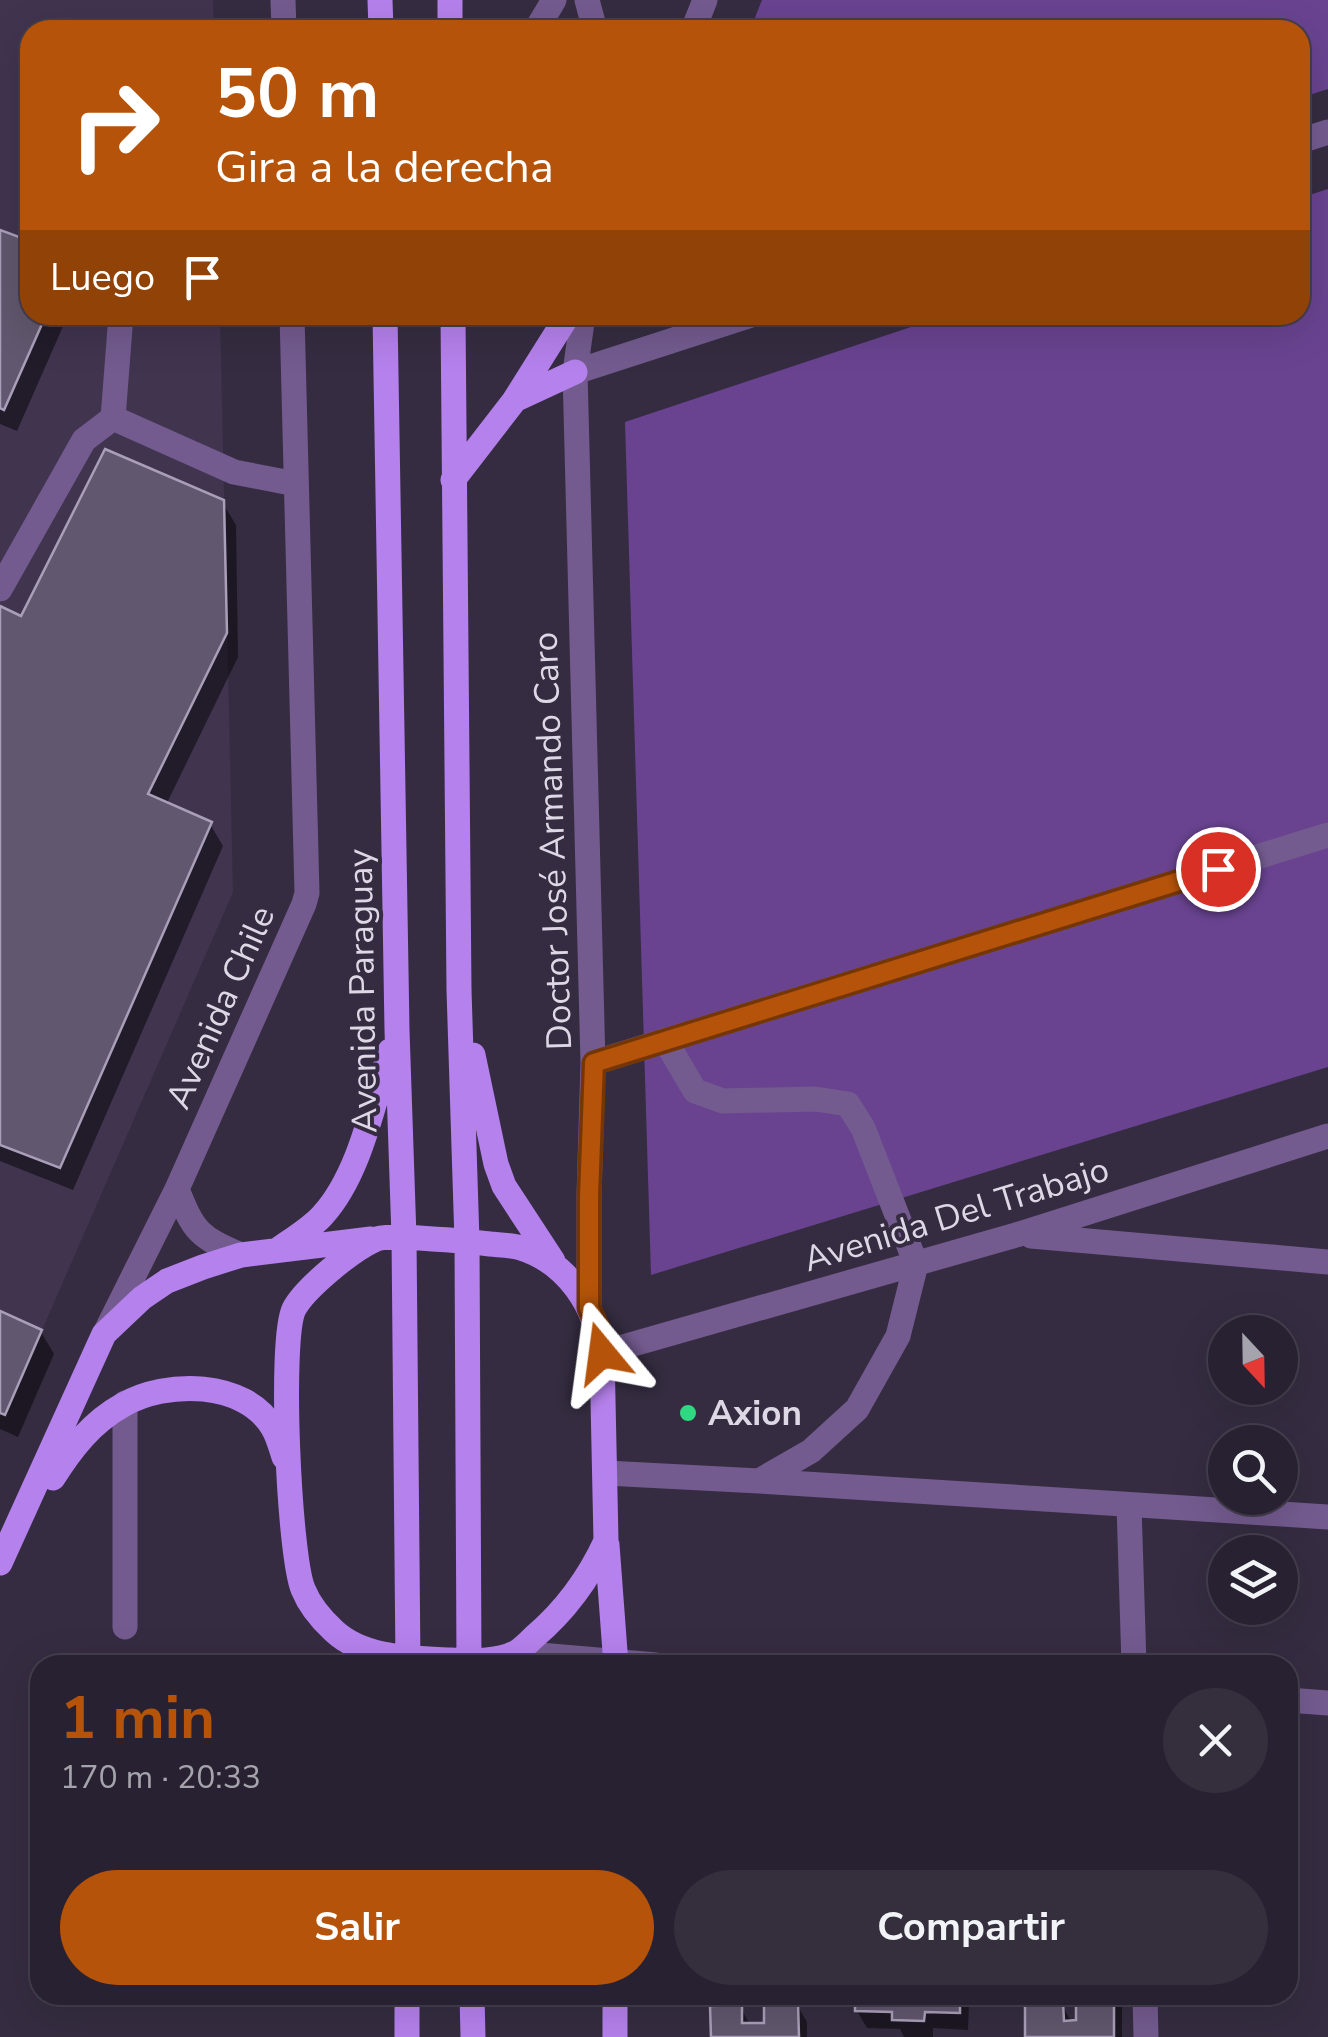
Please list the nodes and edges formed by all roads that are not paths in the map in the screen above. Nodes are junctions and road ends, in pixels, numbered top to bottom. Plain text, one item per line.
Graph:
1 (119, 325) edge
2 (292, 325) edge
3 (386, 325) edge
4 (452, 325) edge
5 (562, 325) edge
6 (581, 325) edge
7 (719, 325) edge
8 (575, 372) junction
9 (514, 401) junction
10 (113, 418) junction
11 (452, 480) junction
12 (296, 484) junction
13 (0, 590) edge
14 (1328, 834) edge
15 (458, 990) junction
16 (397, 1030) junction
17 (665, 1040) junction
18 (594, 1063) junction
19 (1328, 1136) edge
20 (177, 1188) junction
21 (1016, 1235) junction
22 (404, 1237) junction
23 (376, 1238) junction
24 (467, 1241) junction
25 (279, 1250) junction
26 (242, 1255) junction
27 (1328, 1262) edge
28 (916, 1264) junction
29 (556, 1265) junction
30 (589, 1308) junction
31 (104, 1334) junction
32 (602, 1353) junction
33 (125, 1403) junction
34 (288, 1468) junction
35 (606, 1473) junction
36 (760, 1481) junction
37 (1129, 1505) junction
38 (1328, 1517) edge
39 (606, 1540) junction
40 (5, 1551) edge
41 (125, 1626) dead end
42 (516, 1653) junction
43 (383, 1655) edge
44 (408, 1655) edge
45 (468, 1655) edge
46 (506, 1655) edge
47 (534, 1655) edge
48 (615, 1655) edge
49 (1134, 1655) edge
50 (1298, 1701) edge
51 (1328, 1703) edge
52 (407, 2005) edge
53 (472, 2005) edge
54 (616, 2005) edge
55 (1145, 2005) edge
56 (407, 2037) edge
57 (473, 2037) edge
58 (616, 2037) edge
59 (1146, 2037) edge

1 - 10 street
2 - 12 street, Avenida Chile
3 - 16 main road, Avenida Paraguay
4 - 11 main road
5 - 9 main road
6 - 8 street, Doctor José Armando Caro
7 - 8 street
8 - 9 main road
8 - 18 street, Doctor José Armando Caro
9 - 11 main road
10 - 12 street
10 - 13 street
11 - 15 main road
12 - 20 street, Avenida Chile
14 - 17 street
15 - 24 main road
15 - 29 main road
16 - 22 main road, Avenida Paraguay
16 - 25 main road
17 - 18 street
17 - 28 street
18 - 30 street, Doctor José Armando Caro
19 - 21 street, Avenida Del Trabajo
20 - 26 street
20 - 31 street, Avenida Chile
21 - 27 street
21 - 28 street, Avenida Del Trabajo
22 - 23 main road
22 - 24 main road
22 - 44 main road, Avenida Paraguay
23 - 25 main road
23 - 34 main road
24 - 29 main road
24 - 45 main road
25 - 26 main road
26 - 31 main road
28 - 32 street, Avenida Del Trabajo
28 - 36 street
29 - 30 main road
30 - 32 main road
31 - 40 main road, Avenida Chile
32 - 35 main road
33 - 34 main road
33 - 40 main road
33 - 41 street
34 - 43 main road
35 - 36 street
35 - 39 main road
36 - 37 street
37 - 38 street
37 - 49 street
39 - 42 main road
39 - 48 main road
42 - 46 main road
42 - 47 street
50 - 51 street
52 - 56 main road
53 - 57 main road
54 - 58 main road
55 - 59 street

